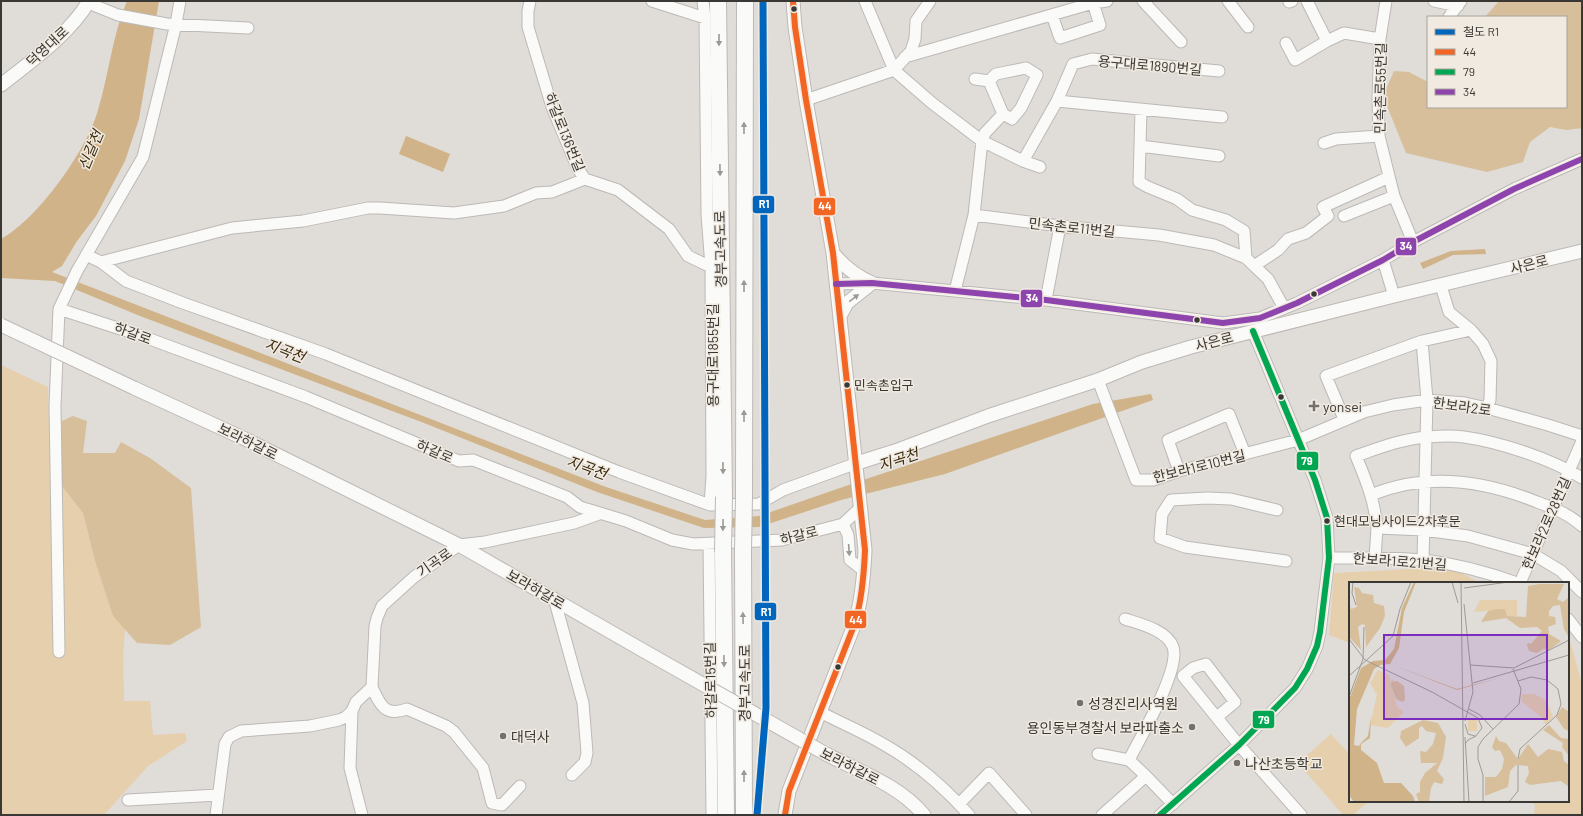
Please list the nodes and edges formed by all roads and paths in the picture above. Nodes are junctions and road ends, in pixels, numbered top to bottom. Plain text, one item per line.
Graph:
1 (180, 1) edge
2 (530, 1) edge
3 (652, 1) edge
4 (703, 1) edge
5 (718, 1) edge
6 (744, 1) edge
7 (793, 1) edge
8 (864, 1) edge
9 (930, 1) edge
10 (1107, 1) edge
11 (1142, 1) edge
12 (1228, 1) edge
13 (1307, 1) edge
14 (1386, 1) edge
15 (1434, 1) edge
16 (89, 2) edge
17 (1093, 4) junction
18 (1459, 4) edge
19 (1052, 15) junction
20 (1450, 16) edge
21 (705, 18) junction
22 (175, 24) junction
23 (1248, 27) dead end
24 (248, 28) dead end
25 (1380, 39) junction
26 (1327, 41) junction
27 (1181, 42) dead end
28 (1286, 44) dead end
29 (905, 57) junction
30 (894, 70) junction
31 (1219, 71) dead end
32 (975, 79) dead end
33 (989, 81) junction
34 (1, 86) edge
35 (806, 100) junction
36 (1057, 101) junction
37 (1141, 109) junction
38 (1003, 114) junction
39 (1222, 117) dead end
40 (1379, 136) junction
41 (982, 141) junction
42 (1324, 143) dead end
43 (1140, 146) junction
44 (1219, 156) dead end
45 (1582, 159) edge
46 (1023, 161) junction
47 (1040, 167) dead end
48 (1389, 177) junction
49 (585, 180) junction
50 (1394, 196) junction
51 (974, 215) junction
52 (1344, 216) dead end
53 (1060, 226) junction
54 (1413, 242) junction
55 (1582, 252) edge
56 (832, 253) junction
57 (86, 255) junction
58 (1246, 258) junction
59 (1383, 260) junction
60 (101, 262) junction
61 (1254, 266) junction
62 (711, 267) junction
63 (872, 283) junction
64 (836, 284) junction
65 (1441, 286) junction
66 (956, 291) junction
67 (1394, 296) junction
68 (1046, 300) junction
69 (59, 307) junction
70 (1284, 308) junction
71 (840, 316) junction
72 (1, 325) edge
73 (1471, 330) junction
74 (1253, 331) junction
75 (1422, 341) junction
76 (1099, 385) junction
77 (1427, 400) junction
78 (1487, 408) junction
79 (1344, 419) junction
80 (1582, 436) edge
81 (1426, 437) junction
82 (1298, 440) junction
83 (1582, 441) edge
84 (1245, 454) junction
85 (857, 468) junction
86 (1569, 470) junction
87 (1179, 471) junction
88 (1582, 478) edge
89 (1425, 481) junction
90 (1372, 495) junction
91 (716, 501) junction
92 (1553, 508) junction
93 (1277, 510) dead end
94 (861, 511) junction
95 (599, 514) junction
96 (843, 524) junction
97 (1582, 526) edge
98 (1377, 528) junction
99 (1424, 530) junction
100 (459, 545) junction
101 (716, 548) junction
102 (1533, 554) junction
103 (1329, 558) junction
104 (1375, 558) junction
105 (1423, 560) junction
106 (1286, 561) dead end
107 (864, 571) junction
108 (1515, 582) edge
109 (1519, 582) edge
110 (1582, 592) edge
111 (554, 598) junction
112 (1125, 619) dead end
113 (1569, 620) edge
114 (1581, 632) edge
115 (58, 652) dead end
116 (372, 687) junction
117 (352, 711) junction
118 (820, 712) junction
119 (1217, 717) junction
120 (1239, 745) junction
121 (1098, 754) dead end
122 (1129, 760) junction
123 (572, 775) dead end
124 (1146, 776) junction
125 (520, 786) dead end
126 (218, 795) junction
127 (128, 800) dead end
128 (959, 804) junction
129 (1173, 804) junction
130 (216, 815) edge
131 (362, 815) edge
132 (712, 815) edge
133 (726, 815) edge
134 (744, 815) edge
135 (785, 815) edge
136 (924, 815) edge
137 (969, 815) edge
138 (1026, 815) edge
139 (1102, 815) edge
140 (1160, 815) edge
141 (1301, 815) edge

1 - 22 street
2 - 49 street, 하갈로136번길
3 - 21 street
4 - 21 street, 용구대로1855번길
5 -> 91 highway, 경부고속도로
134 -> 6 highway, 경부고속도로, bridge
7 - 35 main road
8 - 30 street
9 - 29 street
10 - 17 street
11 - 27 street, 용구대로1890번길
12 - 23 street
13 - 26 street
14 - 25 street, 민속촌로55번길
15 - 18 street
16 - 22 street
16 - 34 main road, 덕영대로
17 - 19 street
17 - 19 street
18 - 20 street
19 - 29 street
21 - 62 street, 용구대로1855번길
22 - 24 street
22 - 57 street
25 - 26 street
25 - 40 street, 민속촌로55번길
26 - 28 street
29 - 30 street
30 - 35 street
30 - 41 street
31 - 36 street, 용구대로1890번길
32 - 33 street
33 - 38 street
33 - 38 street
35 - 56 main road
36 - 37 street
36 - 46 street, 용구대로1890번길
37 - 39 street
37 - 43 street
38 - 41 street
40 - 42 street
40 - 48 street, 민속촌로55번길
41 - 46 street
41 - 51 street
43 - 44 street
43 - 58 street
45 - 54 street
46 - 47 street
48 - 50 street, 민속촌로55번길
48 - 61 street
49 - 60 street
49 - 62 street, 하갈로136번길
50 - 52 street
50 - 54 street, 민속촌로55번길
51 - 53 street, 민속촌로11번길
51 - 66 street
53 - 58 street, 민속촌로11번길
53 - 68 street
54 - 59 street
55 - 65 main road, 사은로
56 - 63 main road
56 - 64 main road
57 - 60 street
57 - 69 street
58 - 61 street, 민속촌로11번길
59 - 67 street
59 - 70 street
60 - 91 street
61 - 70 street, 민속촌로11번길
62 - 91 street, 용구대로1855번길
63 - 64 street
63 - 66 street
71 -> 63 main road
64 - 71 main road
65 - 67 main road, 사은로
65 - 73 street
66 - 68 street
67 - 74 main road, 사은로
68 - 70 street
69 - 95 street, 하갈로
69 - 115 street
71 - 85 main road
72 - 100 main road, 보라하갈로, bridge
73 - 75 street
73 - 78 street
74 - 76 main road, 사은로
74 - 82 street
75 - 77 street
75 - 79 street
76 - 85 main road, 사은로
76 - 87 street, 한보라1로10번길
77 - 78 street, 한보라2로
77 - 79 street, 한보라2로
77 - 81 street
78 - 80 street, 한보라2로
79 - 82 street, 한보라2로
81 - 86 street
81 - 89 street
81 - 90 street
82 - 84 street, 한보라1로10번길
82 - 103 street
83 - 86 street, 한보라2로28번길
84 - 87 street, 한보라1로10번길
84 - 87 street
85 - 91 street
85 - 94 main road
86 - 88 street
86 - 92 street, 한보라2로28번길
89 - 90 street
89 - 92 street
89 - 99 street
90 - 98 street
91 -> 101 highway, 경부고속도로, bridge
92 - 97 street
92 - 102 street, 한보라2로28번길
93 - 106 street
94 - 96 street
94 - 107 main road
95 - 100 street, 기곡로
95 - 101 street, 하갈로
96 - 101 street, 하갈로
96 -> 107 street
98 - 99 street
98 - 104 street
99 - 102 street
99 - 105 street
100 - 111 main road, 보라하갈로
100 - 116 street, 기곡로
101 - 132 street, 하갈로15번길
101 -> 133 highway, 경부고속도로
102 - 109 street, 한보라2로28번길
102 - 110 street
103 - 104 street, 한보라1로21번길
103 - 120 street
104 - 105 street, 한보라1로21번길
105 - 108 street, 한보라1로21번길
107 - 118 main road
111 - 123 street
111 - 136 main road, 보라하갈로, bridge
112 - 122 street
113 - 114 street
116 - 117 street
116 - 125 street, 기곡로
117 - 126 street
117 - 131 street
118 - 128 street
118 - 135 main road
119 - 119 street
119 - 120 street
120 - 129 street
120 - 141 street
121 - 122 street
122 - 124 street
124 - 129 street
124 - 139 street
126 - 127 street
126 - 130 street
128 - 137 street
128 - 138 street
129 - 140 street

